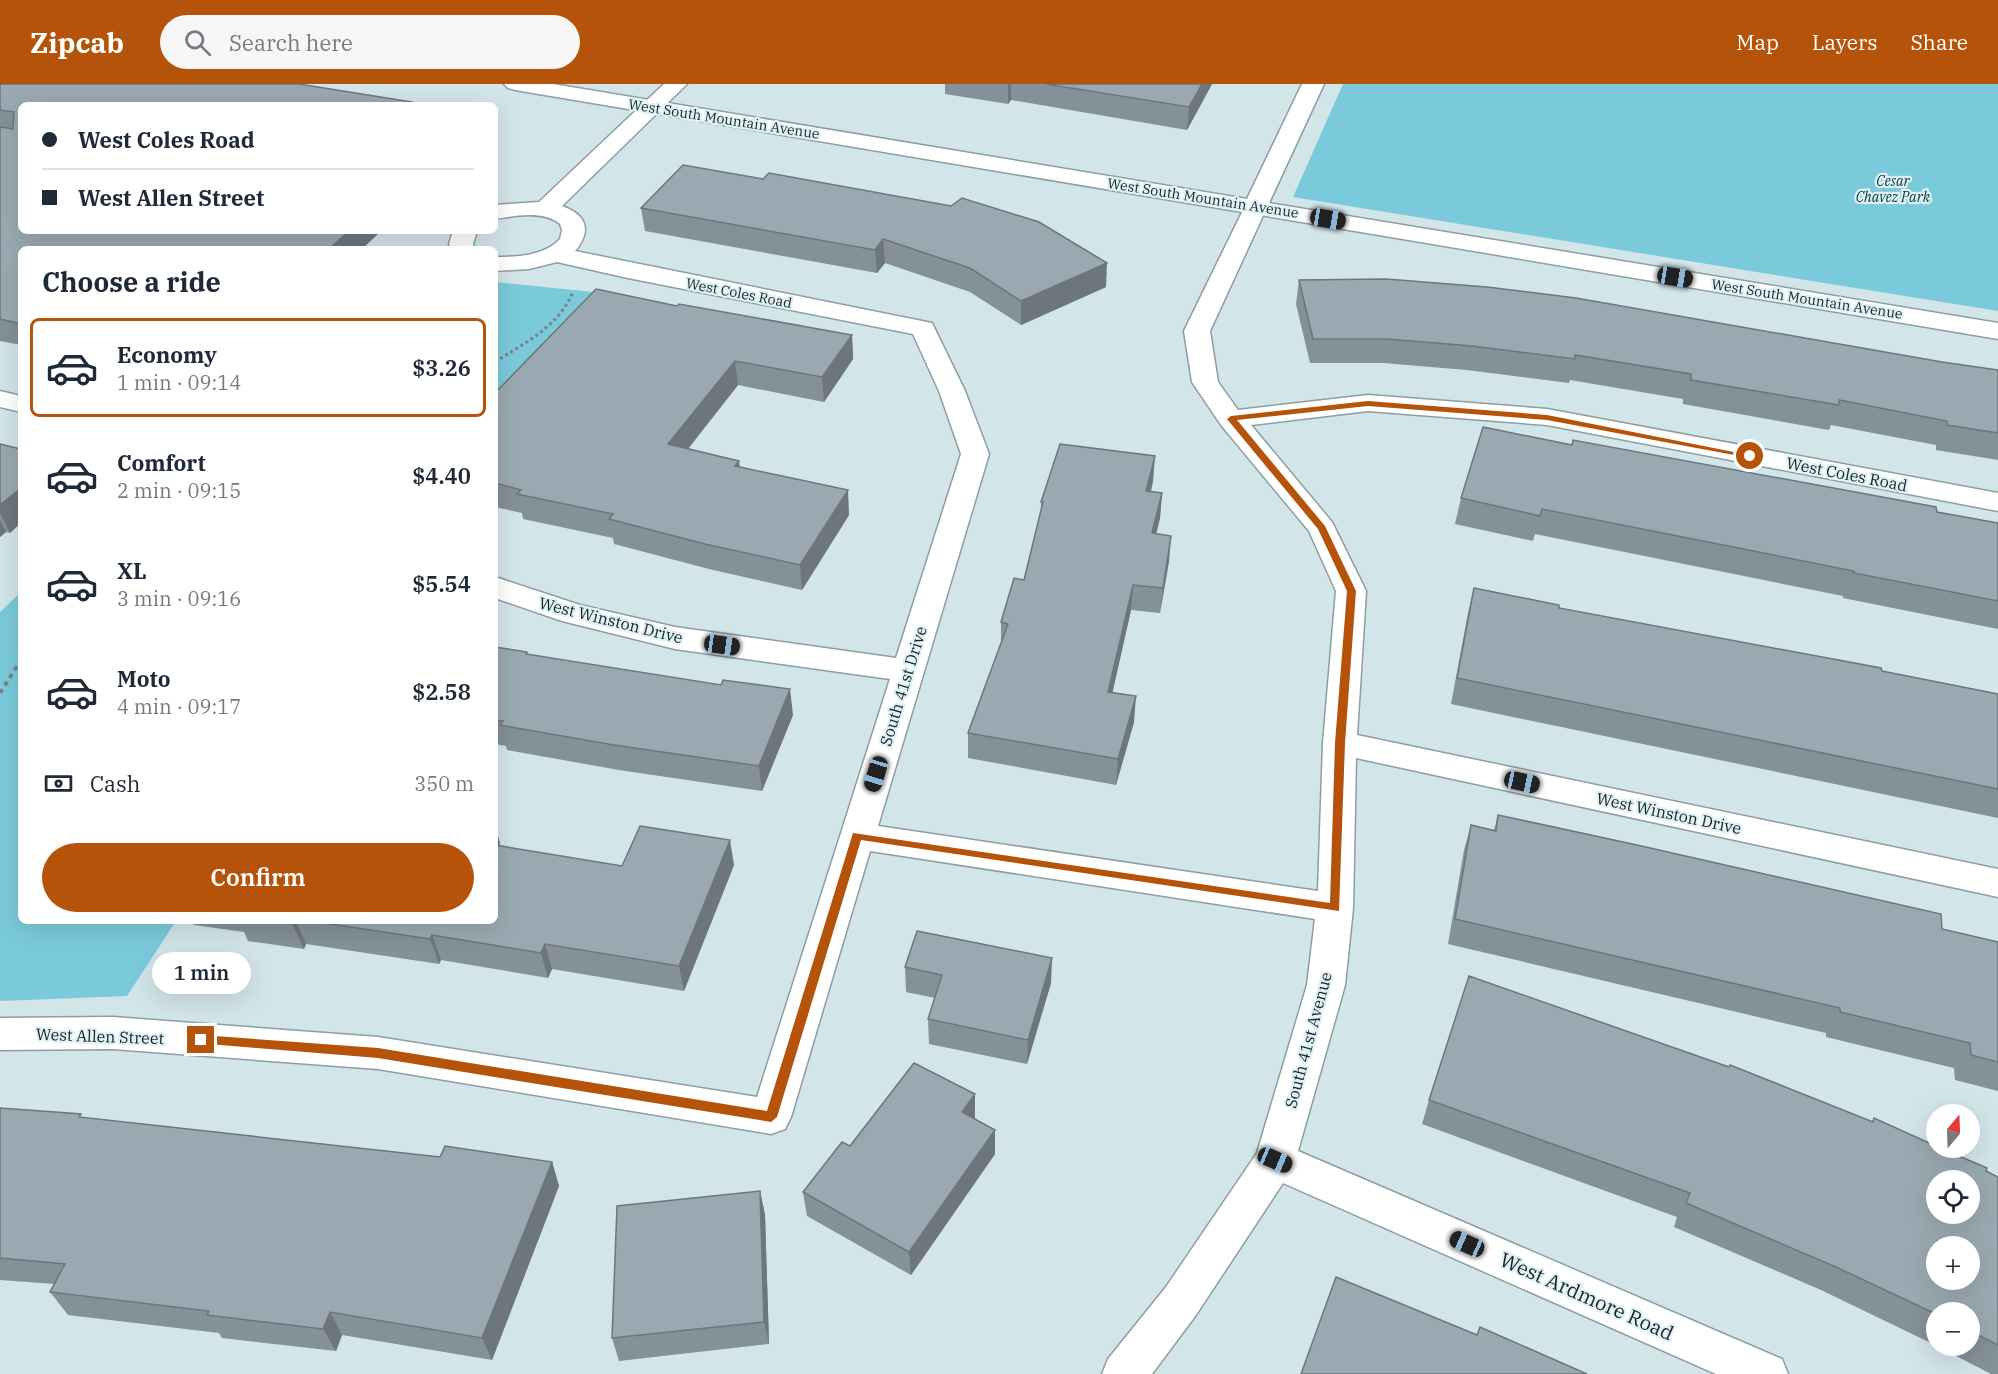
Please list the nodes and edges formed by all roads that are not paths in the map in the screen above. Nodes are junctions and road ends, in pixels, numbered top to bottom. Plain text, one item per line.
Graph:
1 (515, 84) edge
2 (675, 84) edge
3 (1313, 84) edge
4 (653, 107) junction
5 (1256, 207) junction
6 (545, 209) junction
7 (498, 212) edge
8 (555, 254) junction
9 (498, 264) edge
10 (923, 328) joint
11 (1998, 331) edge
12 (0, 399) edge
13 (18, 403) edge
14 (1231, 419) junction
15 (1998, 502) edge
16 (498, 588) edge
17 (908, 670) junction
18 (1340, 743) junction
19 (857, 836) junction
20 (1998, 884) edge
21 (1335, 908) junction
22 (0, 1034) edge
23 (771, 1117) joint
24 (1275, 1160) junction
25 (1124, 1374) edge
26 (1766, 1374) edge

1 - 4 street, West South Mountain Avenue
2 - 4 street
3 - 5 street, South 41st Avenue
4 - 5 street, West South Mountain Avenue
4 - 6 street
5 - 11 street, West South Mountain Avenue
5 - 14 street, South 41st Avenue
6 - 7 street
6 - 8 street
8 - 9 street, West Coles Road
8 - 10 street, West Coles Road
10 - 17 street, South 41st Drive
12 - 13 street
14 - 15 street, West Coles Road
14 - 18 street, South 41st Avenue
16 - 17 street, West Winston Drive
17 - 19 street, South 41st Drive
18 - 20 street, West Winston Drive
18 - 21 street, South 41st Avenue
19 - 21 street
19 - 23 street, South 41st Drive
21 - 24 street, South 41st Avenue
22 - 23 street, West Allen Street
24 - 25 street, South 41st Avenue
24 - 26 street, West Ardmore Road

